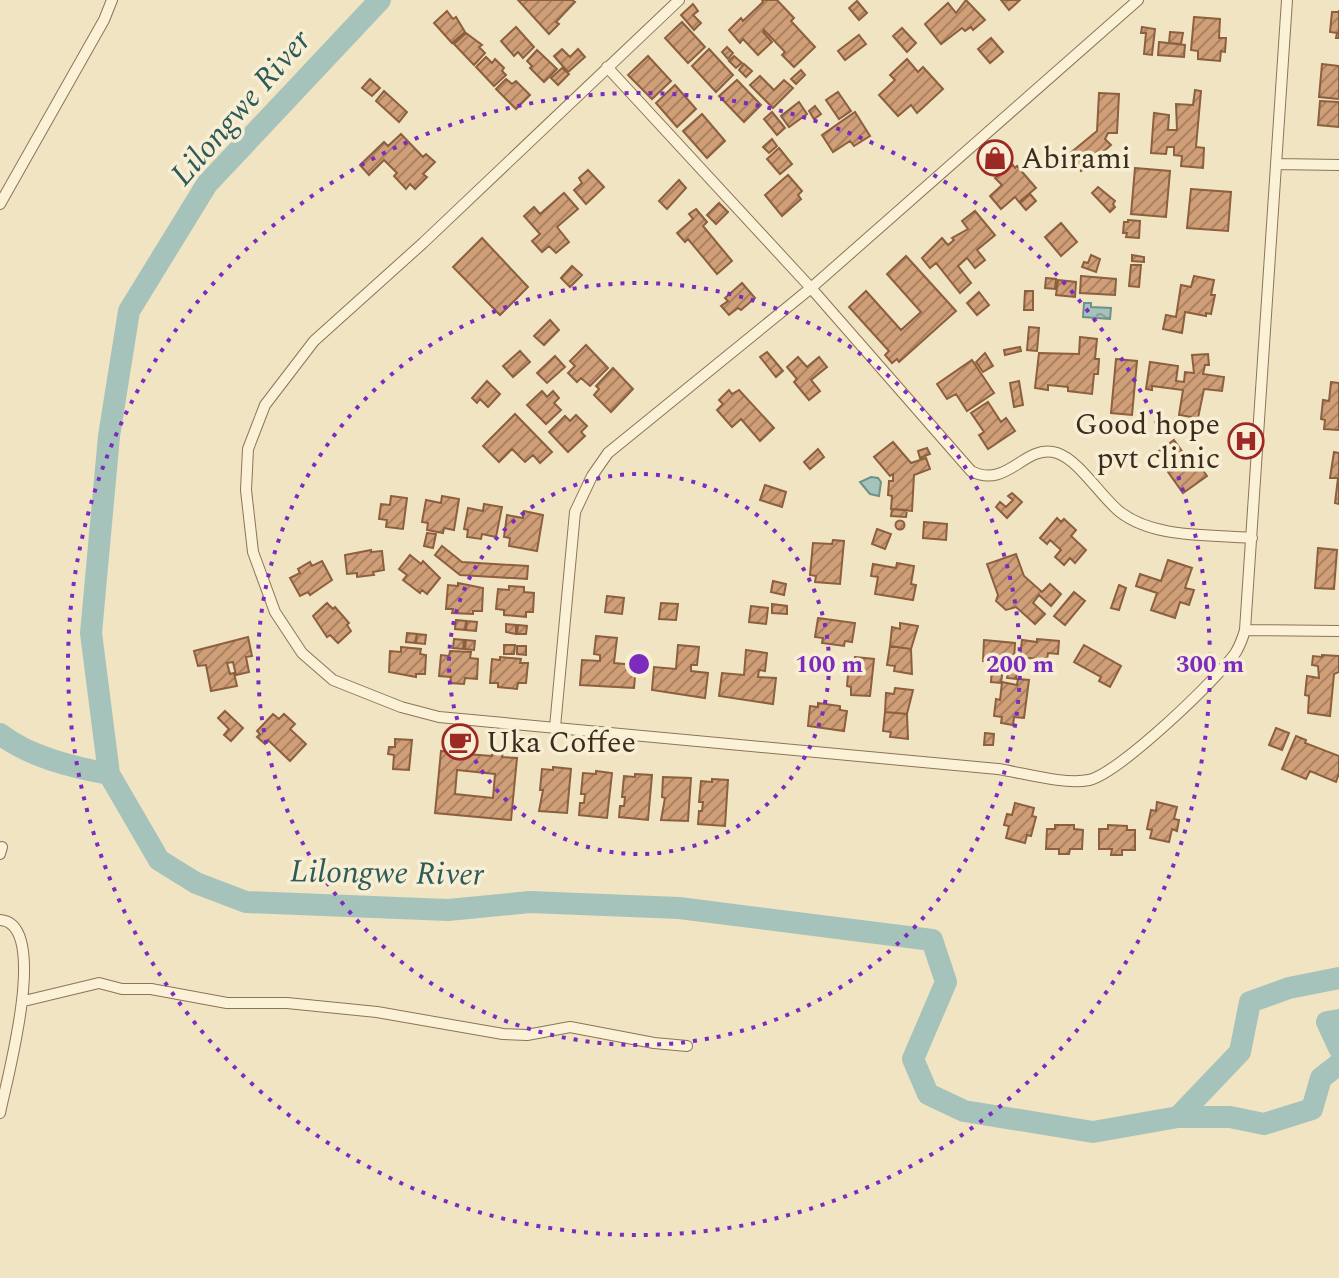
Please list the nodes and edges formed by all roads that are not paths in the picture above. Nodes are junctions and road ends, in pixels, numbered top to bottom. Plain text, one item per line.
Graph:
1 (112, 0) edge
2 (679, 0) edge
3 (1138, 0) edge
4 (1287, 0) edge
5 (607, 67) junction
6 (1277, 164) junction
7 (1339, 165) edge
8 (0, 204) edge
9 (811, 288) junction
10 (1252, 538) junction
11 (1245, 630) junction
12 (1339, 631) edge
13 (555, 727) junction
14 (0, 920) edge
15 (24, 1001) junction
16 (687, 1046) dead end
17 (0, 1113) edge

1 - 8 street
2 - 5 street
3 - 9 street
4 - 6 street
5 - 9 street
5 - 13 street
6 - 7 street
6 - 10 street
9 - 10 street
9 - 13 street
10 - 11 street
11 - 12 street
11 - 13 street
14 - 15 street
15 - 16 street
15 - 17 street

